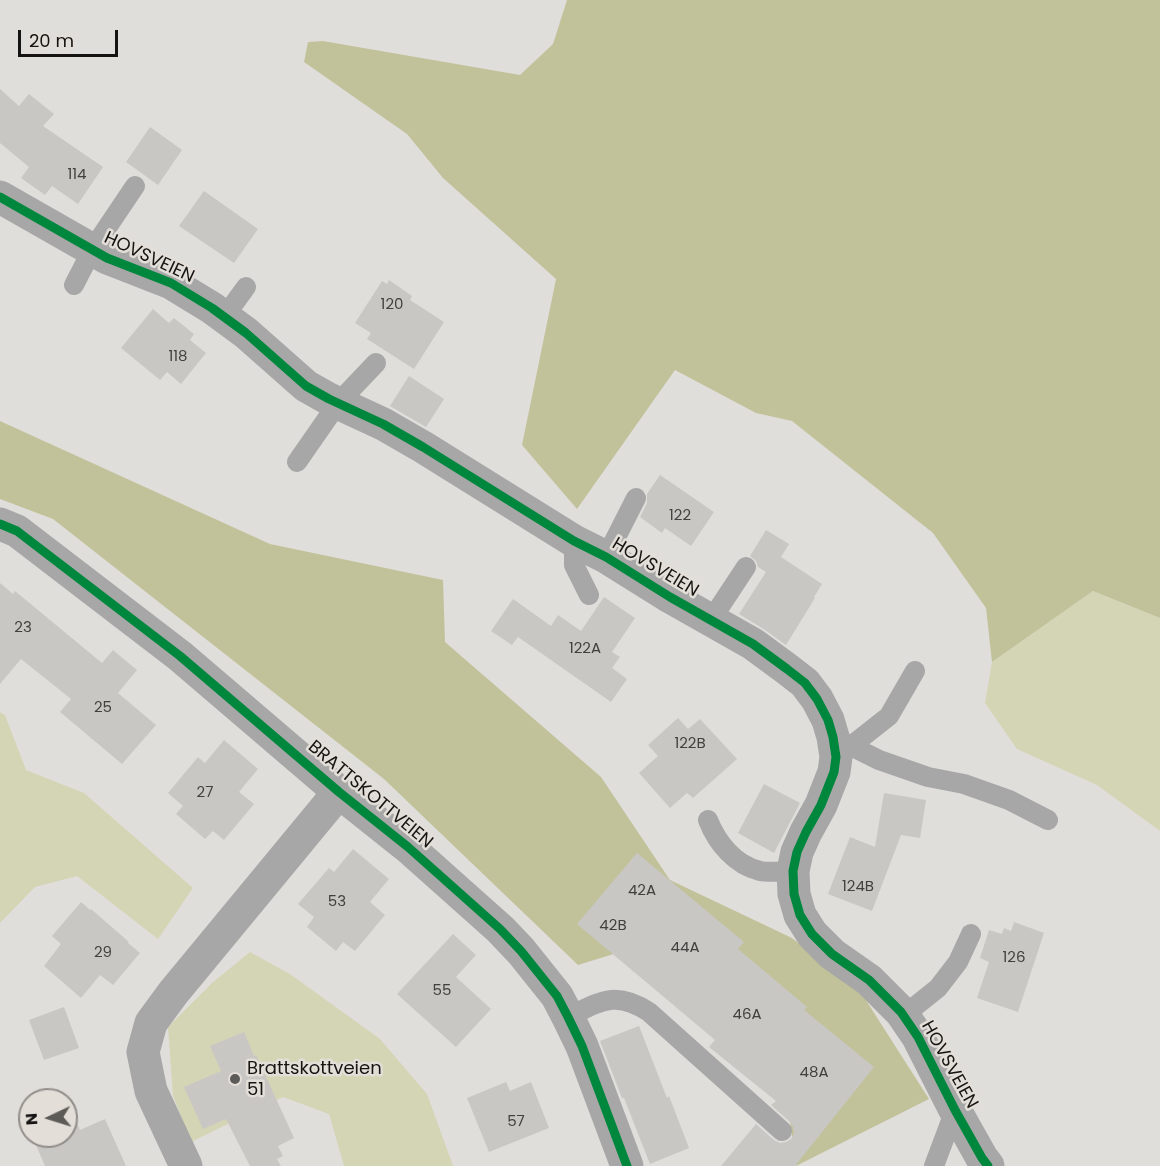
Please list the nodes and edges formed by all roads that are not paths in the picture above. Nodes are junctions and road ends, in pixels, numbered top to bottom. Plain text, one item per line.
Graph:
1 (135, 186) dead end
2 (0, 197) edge
3 (92, 250) junction
4 (74, 285) dead end
5 (246, 287) dead end
6 (225, 316) junction
7 (376, 363) dead end
8 (338, 403) junction
9 (297, 462) dead end
10 (636, 498) dead end
11 (0, 524) edge
12 (574, 541) junction
13 (606, 557) junction
14 (746, 567) dead end
15 (589, 595) dead end
16 (711, 620) junction
17 (915, 671) dead end
18 (842, 742) junction
19 (339, 792) junction
20 (708, 820) dead end
21 (1048, 820) dead end
22 (793, 871) junction
23 (971, 934) dead end
24 (903, 1016) junction
25 (568, 1017) junction
26 (955, 1110) junction
27 (782, 1131) dead end
28 (186, 1166) edge
29 (627, 1166) edge
30 (934, 1166) edge
31 (988, 1166) edge

1 - 3 lane
2 - 3 street, HOVSVEIEN
3 - 4 lane
3 - 6 street, HOVSVEIEN
5 - 6 lane
6 - 8 street, HOVSVEIEN
7 - 8 lane
8 - 9 lane
8 - 12 street, HOVSVEIEN
10 - 13 lane
11 - 19 street, BRATTSKOTTVEIEN
12 - 13 street, HOVSVEIEN
12 - 15 lane
13 - 16 street, HOVSVEIEN
14 - 16 lane
16 - 18 street, HOVSVEIEN
17 - 18 lane
18 - 21 lane
18 - 22 street, HOVSVEIEN
19 - 25 street, BRATTSKOTTVEIEN
19 - 28 street, BRATTSKOTTVEIEN
20 - 22 lane
22 - 24 street, HOVSVEIEN
23 - 24 lane
24 - 26 street, HOVSVEIEN
25 - 27 lane
25 - 29 street, BRATTSKOTTVEIEN
26 - 30 lane
26 - 31 street, HOVSVEIEN

